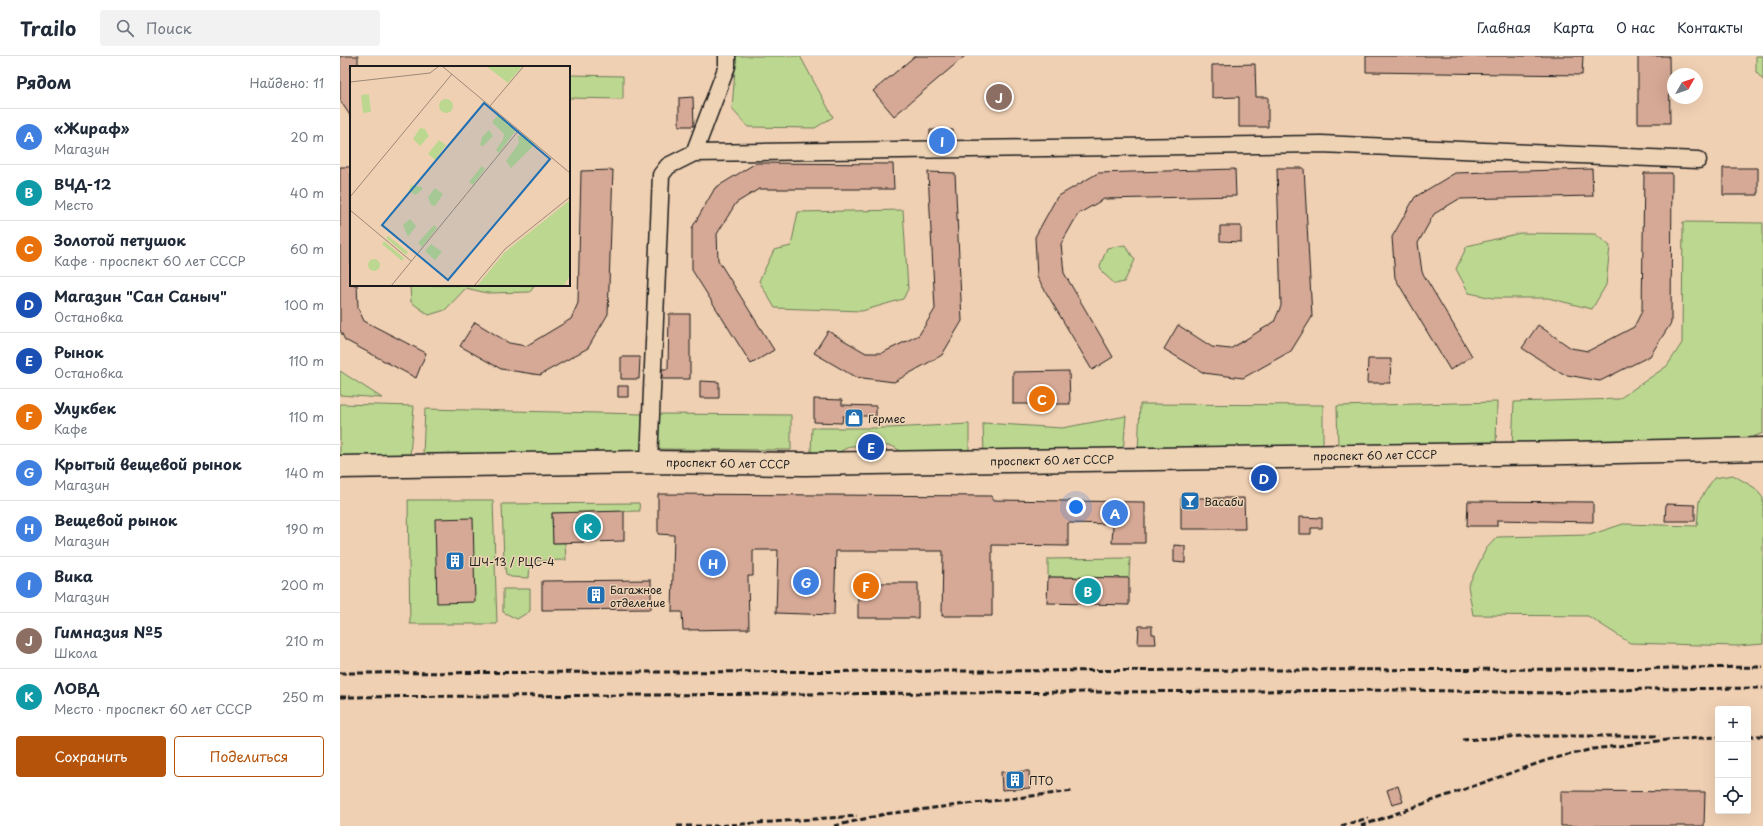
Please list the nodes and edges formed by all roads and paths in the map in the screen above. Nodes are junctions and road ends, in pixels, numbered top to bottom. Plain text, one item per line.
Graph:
1 (727, 56) edge
2 (694, 153) junction
3 (1698, 160) dead end
4 (1763, 449) edge
5 (649, 462) junction
6 (340, 467) edge

1 - 2 street
2 - 3 street
2 - 5 street
4 - 5 street, проспект 60 лет СССР
5 - 6 street, проспект 60 лет СССР

